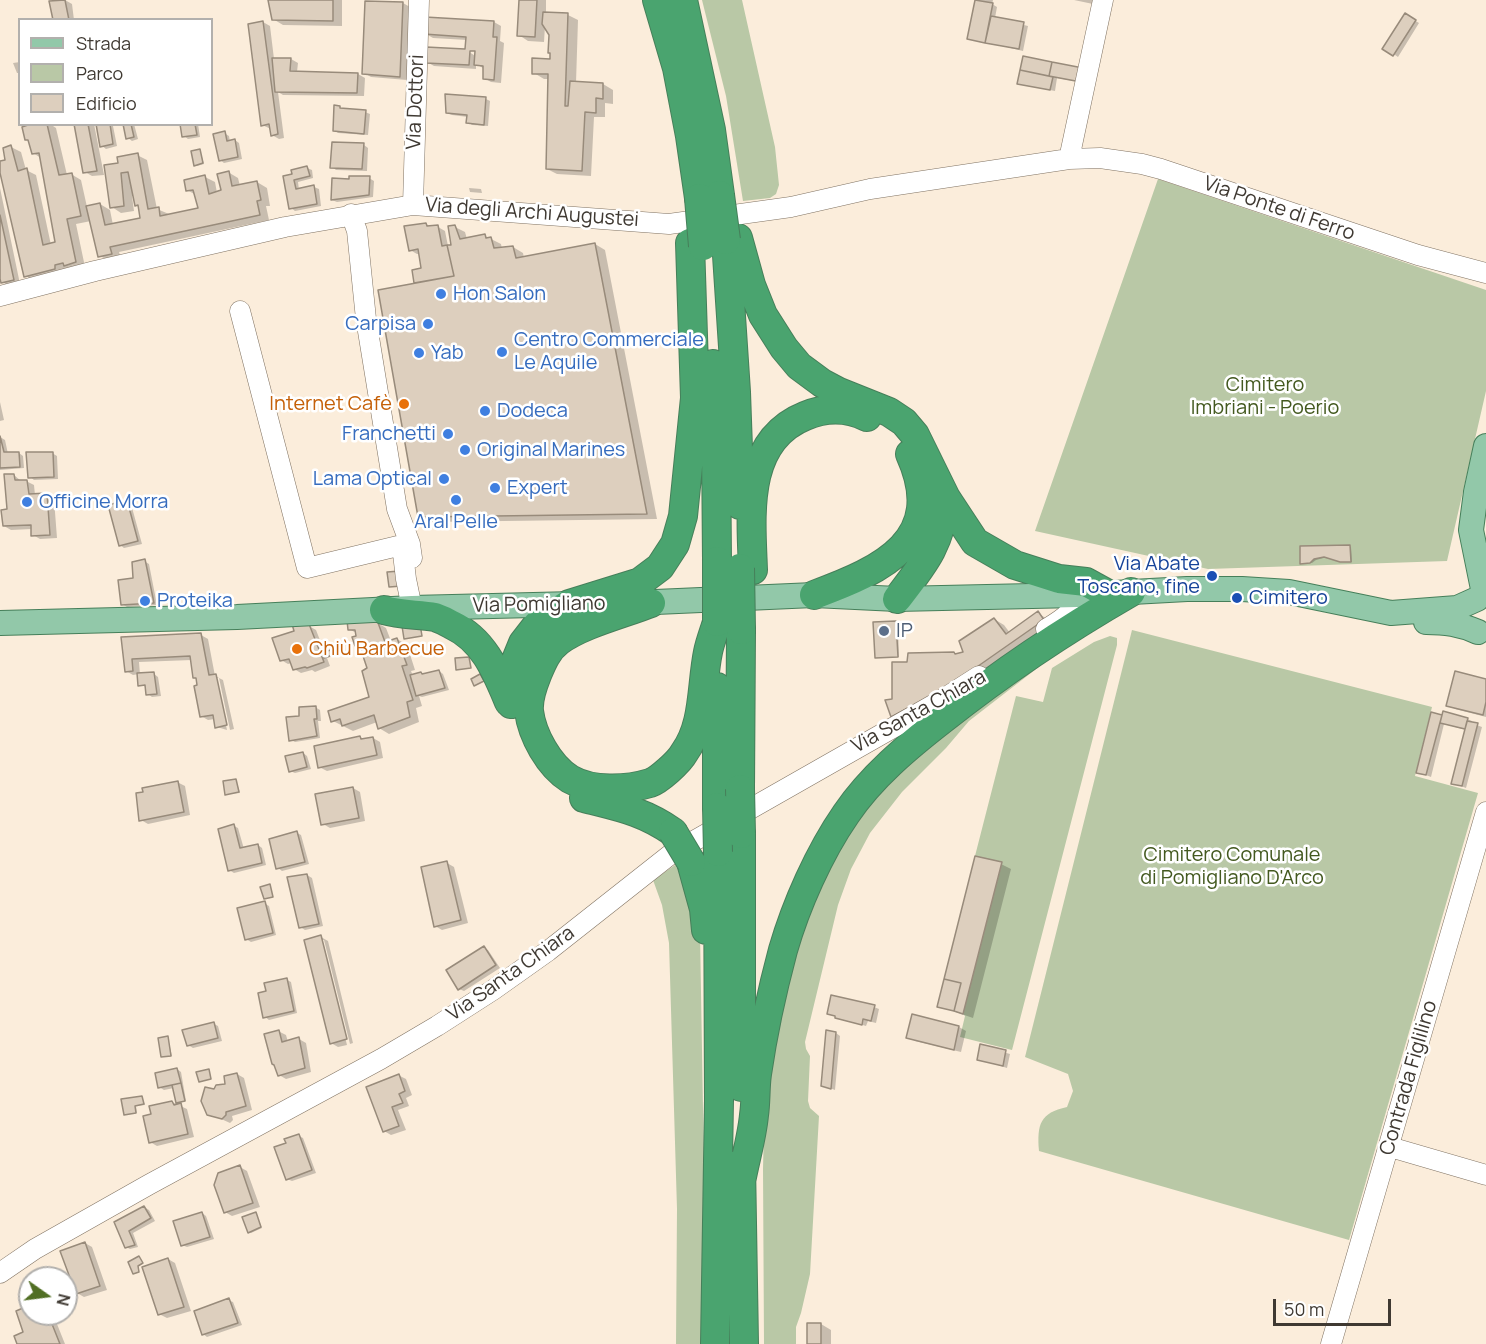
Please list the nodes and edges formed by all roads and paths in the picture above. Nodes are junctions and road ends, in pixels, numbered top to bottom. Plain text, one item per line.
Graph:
1 (419, 0) edge
2 (657, 0) edge
3 (1103, 0) edge
4 (686, 13) edge
5 (1069, 159) junction
6 (709, 197) junction
7 (413, 205) junction
8 (351, 214) junction
9 (714, 242) junction
10 (1486, 273) edge
11 (357, 289) dead end
12 (0, 296) edge
13 (240, 311) dead end
14 (1486, 447) edge
15 (946, 498) junction
16 (1473, 513) junction
17 (1486, 551) edge
18 (737, 566) junction
19 (1482, 592) edge
20 (1118, 593) junction
21 (814, 595) junction
22 (1077, 595) junction
23 (897, 599) junction
24 (651, 603) junction
25 (569, 604) junction
26 (412, 608) junction
27 (384, 610) junction
28 (1391, 613) junction
29 (0, 623) edge
30 (737, 628) junction
31 (1482, 638) edge
32 (1015, 666) junction
33 (982, 674) junction
34 (511, 704) junction
35 (1486, 813) edge
36 (719, 1100) junction
37 (1390, 1147) junction
38 (1486, 1175) edge
39 (741, 1182) junction
40 (0, 1273) edge
41 (716, 1344) edge
42 (744, 1344) edge
43 (1331, 1344) edge

1 - 7 street, Via Dottori
2 - 6 highway
3 - 5 street
4 - 6 highway
5 - 7 street, Via degli Archi Augustei
5 - 10 street, Via Ponte di Ferro
6 - 9 highway, bridge
7 - 8 street, Via degli Archi Augustei
8 - 11 street
8 - 12 street, Via degli Archi Augustei
8 - 26 street
9 - 15 highway
9 - 18 highway
9 - 25 highway
13 - 26 street
14 - 16 main road
15 - 20 highway
15 - 23 highway
16 - 17 main road
16 - 19 main road
18 - 21 highway
18 - 30 highway
19 - 28 main road
19 - 31 main road
20 - 22 main road, Via Pomigliano
20 - 28 main road, Via Pomigliano
20 - 32 highway
21 - 23 main road, Via Pomigliano
21 - 24 main road, Via Pomigliano
22 - 23 main road, Via Pomigliano
22 - 33 street
24 - 25 main road, Via Pomigliano
24 - 30 highway
25 - 26 main road, Via Pomigliano
25 - 34 highway
26 - 27 main road, Via Pomigliano
27 - 29 main road, Via Pomigliano
27 - 34 highway
28 - 31 main road
30 - 36 highway, bridge
30 - 39 highway, bridge
32 - 33 street, Via Santa Chiara
32 - 39 highway
33 - 40 street, Via Santa Chiara
34 - 36 highway, bridge
35 - 37 street, Contrada Figlilino
36 - 41 highway
37 - 38 street
37 - 43 street, Contrada Figlilino
39 - 42 highway

